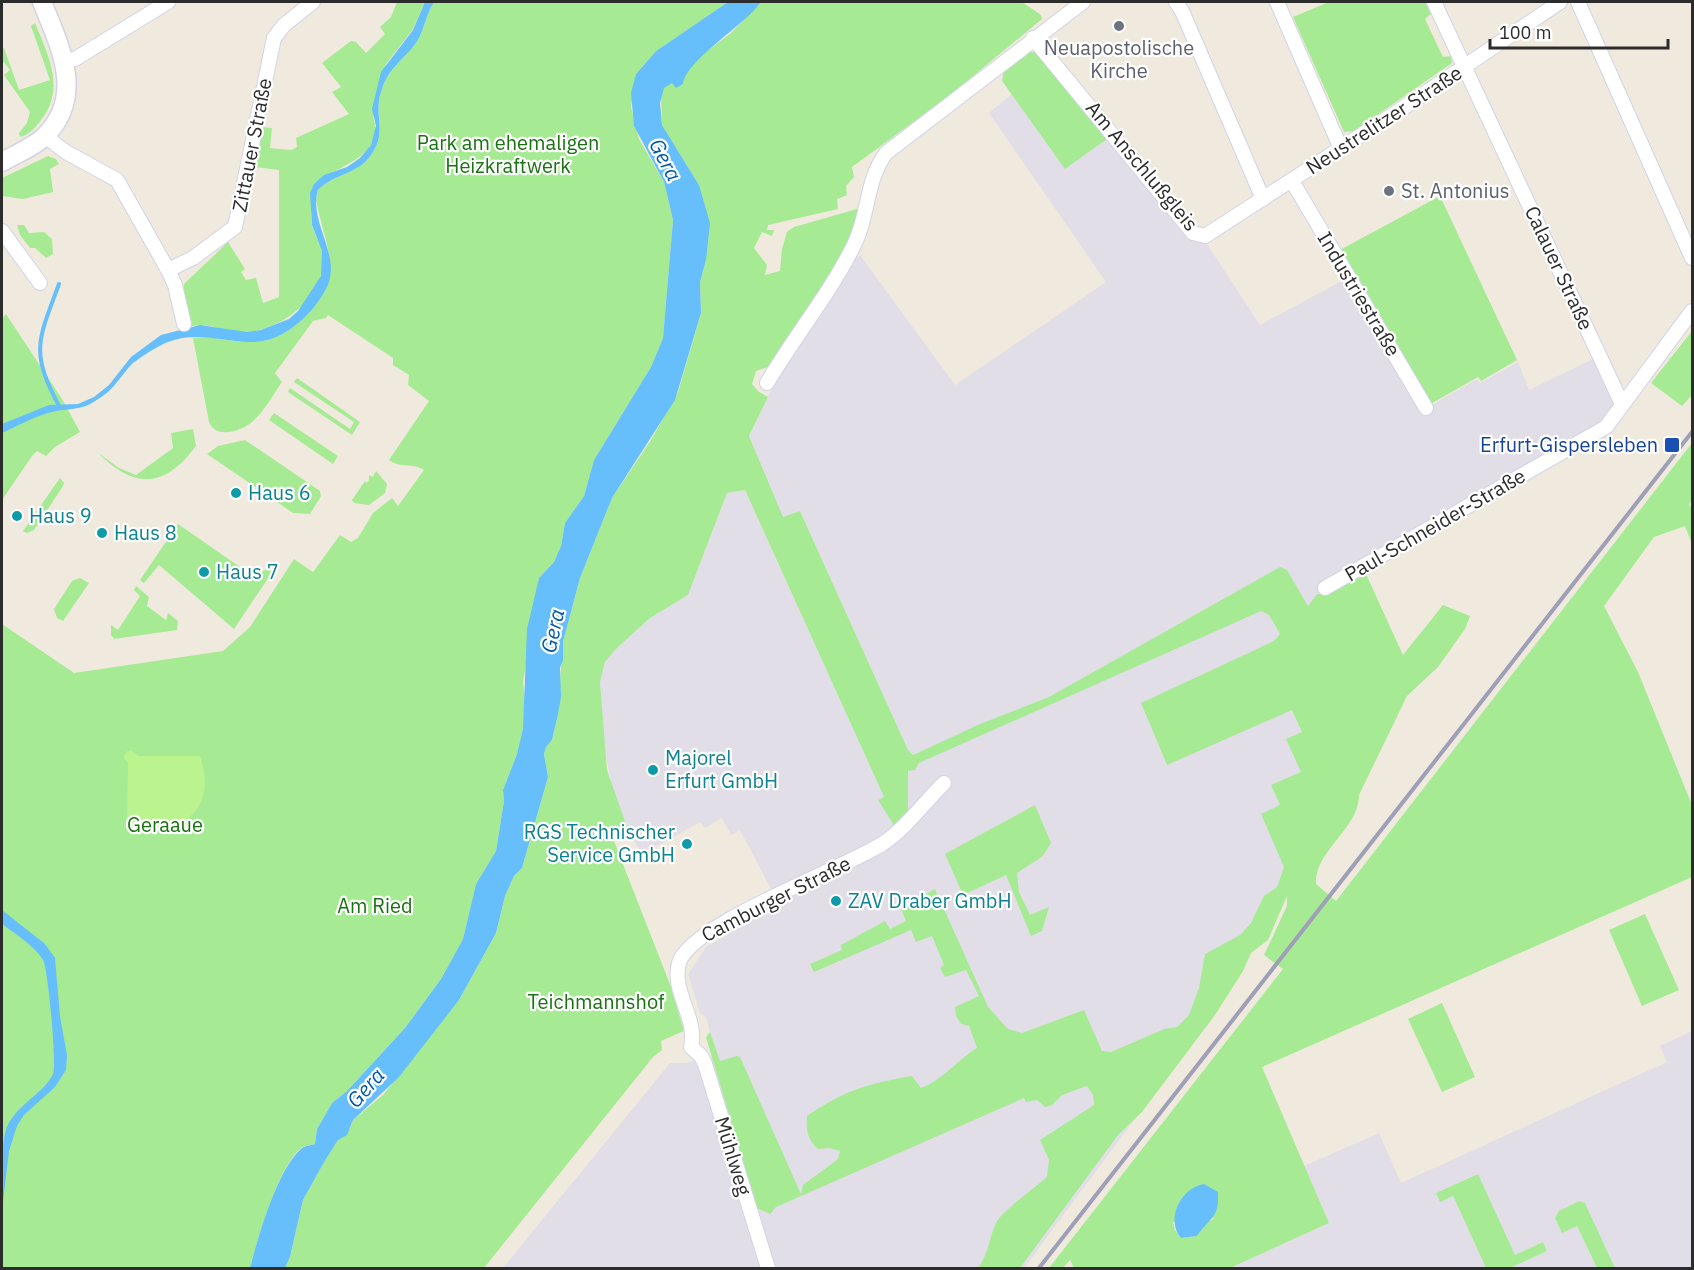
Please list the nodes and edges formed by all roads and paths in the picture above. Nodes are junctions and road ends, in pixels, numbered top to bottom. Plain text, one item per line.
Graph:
1 (42, 2) edge
2 (168, 2) edge
3 (313, 2) edge
4 (1083, 2) edge
5 (1277, 2) edge
6 (1434, 2) edge
7 (1560, 2) edge
8 (1578, 2) edge
9 (1184, 5) edge
10 (1033, 38) junction
11 (65, 61) junction
12 (1465, 67) junction
13 (45, 136) junction
14 (1341, 149) junction
15 (2, 162) edge
16 (1292, 181) junction
17 (1263, 199) junction
18 (2, 231) edge
19 (1205, 236) joint
20 (1692, 258) edge
21 (168, 270) junction
22 (40, 283) dead end
23 (1692, 311) edge
24 (184, 324) dead end
25 (767, 383) dead end
26 (1622, 404) junction
27 (1426, 408) dead end
28 (1325, 588) dead end
29 (944, 783) dead end
30 (691, 1047) joint
31 (768, 1269) edge

1 - 11 street
2 - 11 street
3 - 21 street, Zittauer Straße
4 - 10 street
5 - 14 street
6 - 12 street, Calauer Straße
7 - 12 street, Neustrelitzer Straße
8 - 20 street
9 - 17 street
10 - 19 street, Am Anschlußgleis
10 - 25 street
11 - 13 street
12 - 14 street, Neustrelitzer Straße
12 - 26 street, Calauer Straße
13 - 15 street
13 - 21 street
14 - 16 street, Neustrelitzer Straße
16 - 17 street, Neustrelitzer Straße
16 - 27 street, Industriestraße
17 - 19 street, Neustrelitzer Straße
18 - 22 street
21 - 24 street
23 - 26 street, Paul-Schneider-Straße
26 - 28 street, Paul-Schneider-Straße
29 - 30 street, Camburger Straße
30 - 31 street, Mühlweg

